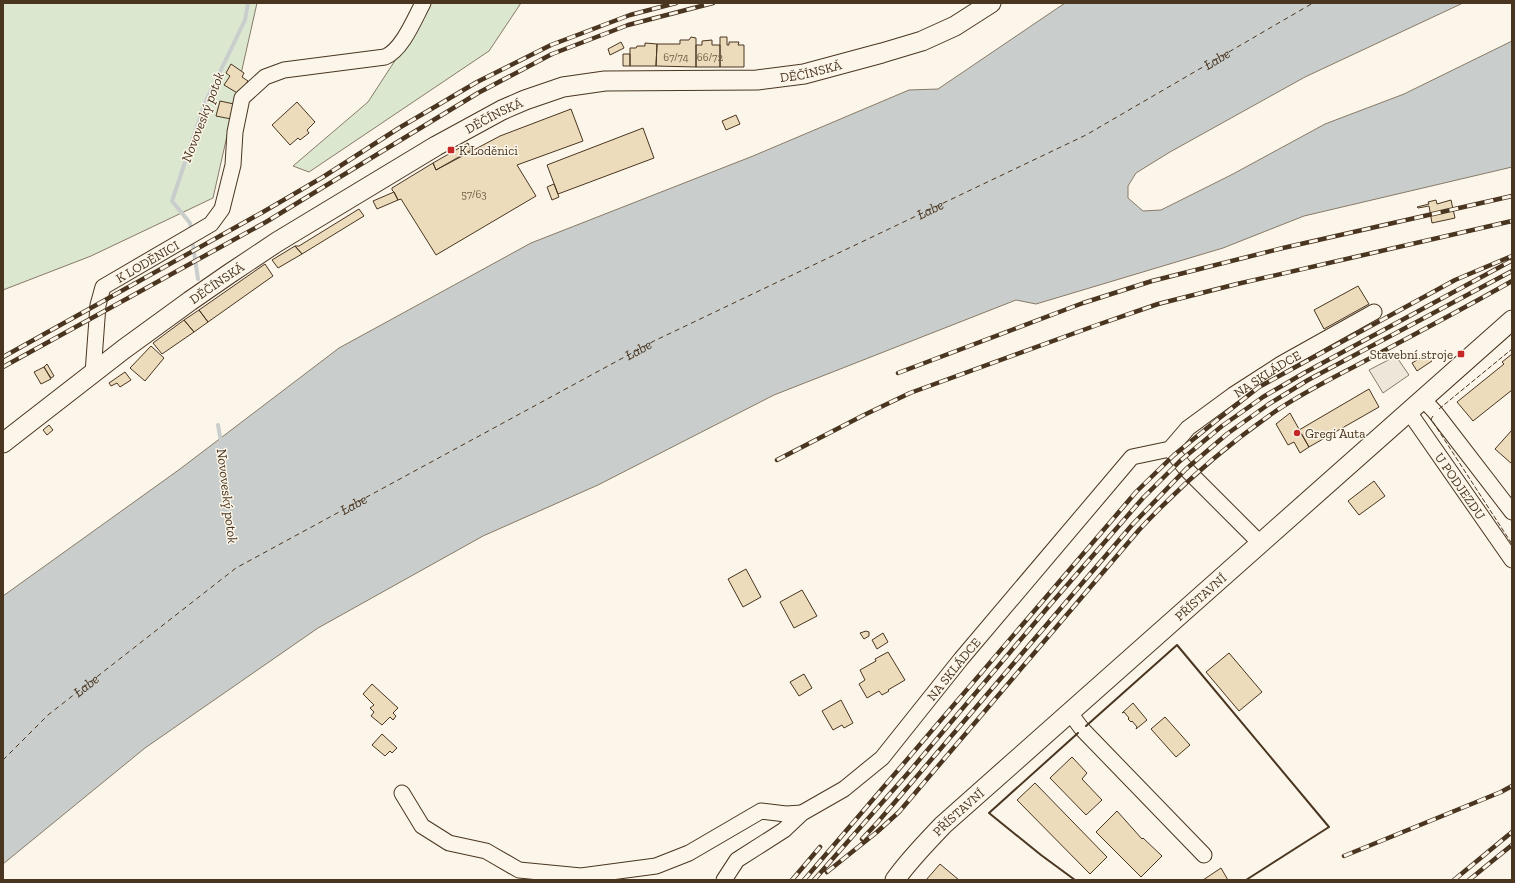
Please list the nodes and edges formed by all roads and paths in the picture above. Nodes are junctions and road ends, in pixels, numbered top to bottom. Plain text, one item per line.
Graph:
1 (423, 3) edge
2 (991, 3) edge
3 (1374, 312) dead end
4 (1512, 320) edge
5 (93, 373) junction
6 (1423, 399) junction
7 (1409, 412) junction
8 (3, 443) edge
9 (1170, 449) junction
10 (1512, 512) edge
11 (1260, 543) junction
12 (1512, 560) edge
13 (1070, 713) junction
14 (402, 793) dead end
15 (802, 812) junction
16 (1204, 855) dead end
17 (724, 880) edge
18 (895, 880) edge

1 - 5 street, K LODĚNICI
2 - 5 main road, DĚČÍNSKÁ
3 - 9 street, NA SKLÁDCE
4 - 6 main road, PŘÍSTAVNÍ
5 - 8 main road, DĚČÍNSKÁ
6 - 7 main road, PŘÍSTAVNÍ
6 - 10 street
7 - 11 main road, PŘÍSTAVNÍ
7 - 12 street, U PODJEZDU
9 - 11 street
9 - 15 street, NA SKLÁDCE
11 - 13 main road, PŘÍSTAVNÍ
13 - 16 street
13 - 18 main road, PŘÍSTAVNÍ
14 - 15 street
15 - 17 street, NA SKLÁDCE

